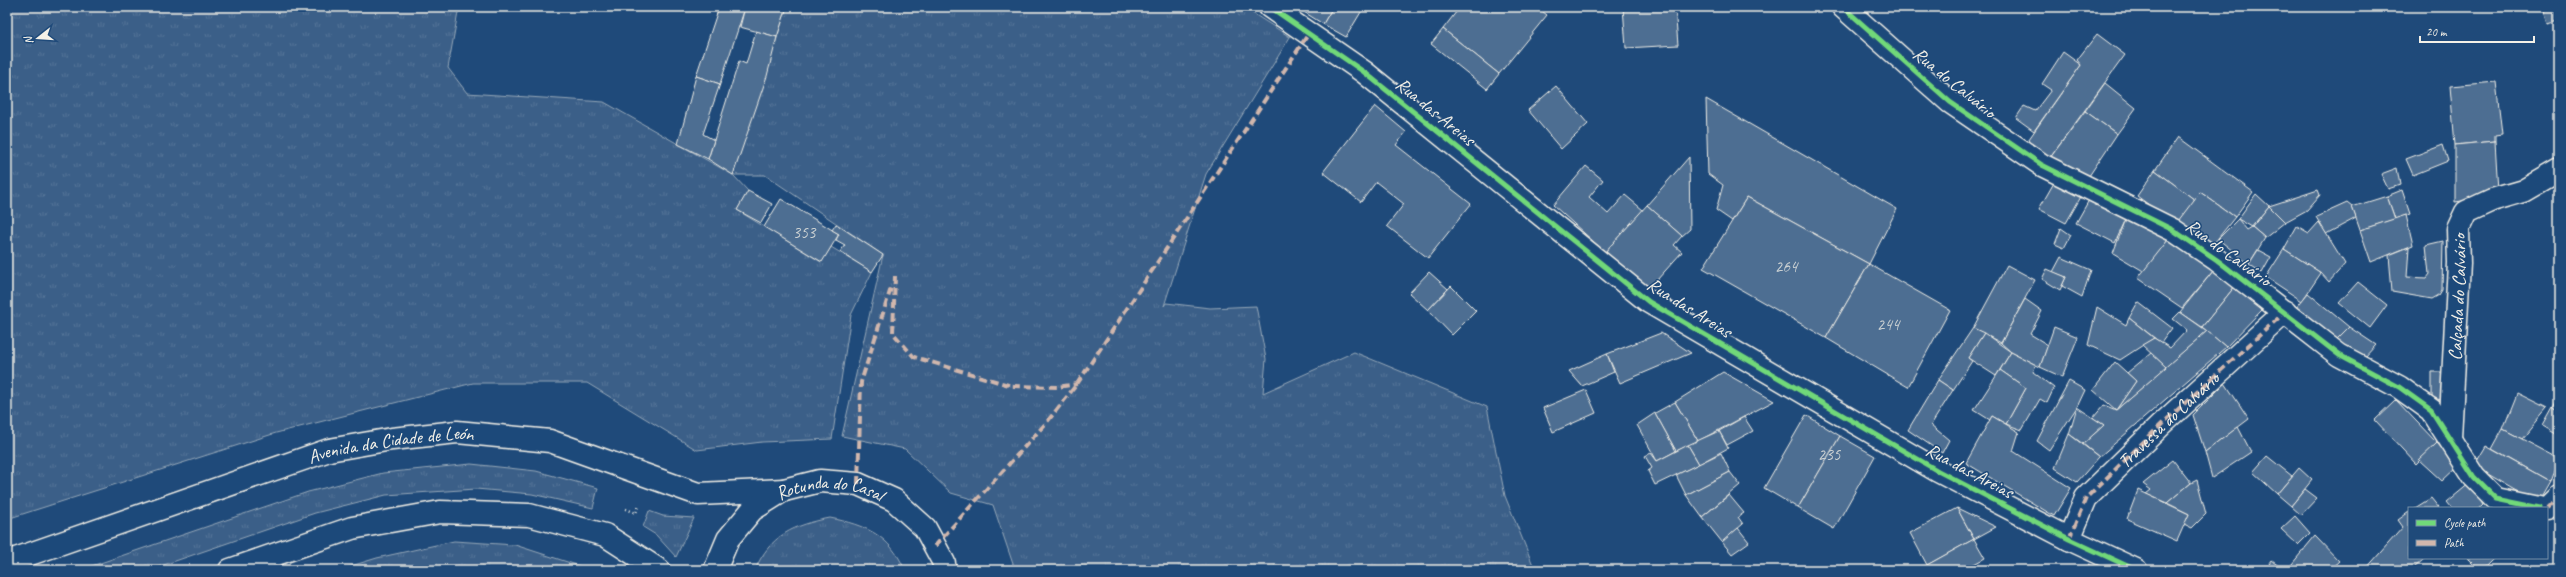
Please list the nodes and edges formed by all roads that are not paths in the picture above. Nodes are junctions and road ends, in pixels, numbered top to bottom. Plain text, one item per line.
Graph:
1 (1270, 7) edge
2 (1843, 7) edge
3 (2559, 170) edge
4 (2285, 312) junction
5 (2450, 438) junction
6 (784, 490) junction
7 (2559, 497) edge
8 (2534, 507) edge
9 (2548, 509) edge
10 (2548, 511) edge
11 (2559, 518) edge
12 (2069, 539) junction
13 (7, 562) edge
14 (230, 570) edge
15 (660, 570) edge
16 (714, 570) edge
17 (944, 570) edge
18 (2136, 570) edge

1 - 12 street, Rua das Areias
2 - 4 street, Rua do Calvário
3 - 5 street, Calçada do Calvário
4 - 5 street, Rua do Calvário
4 - 12 street, Travessa do Calvário
5 - 8 street, Rua do Calvário
6 - 13 street, Avenida da Cidade de León
6 - 16 street, Rotunda do Casal
6 - 17 street, Rotunda do Casal
7 - 9 street
10 - 11 street
12 - 18 street, Rua das Areias
14 - 15 street

